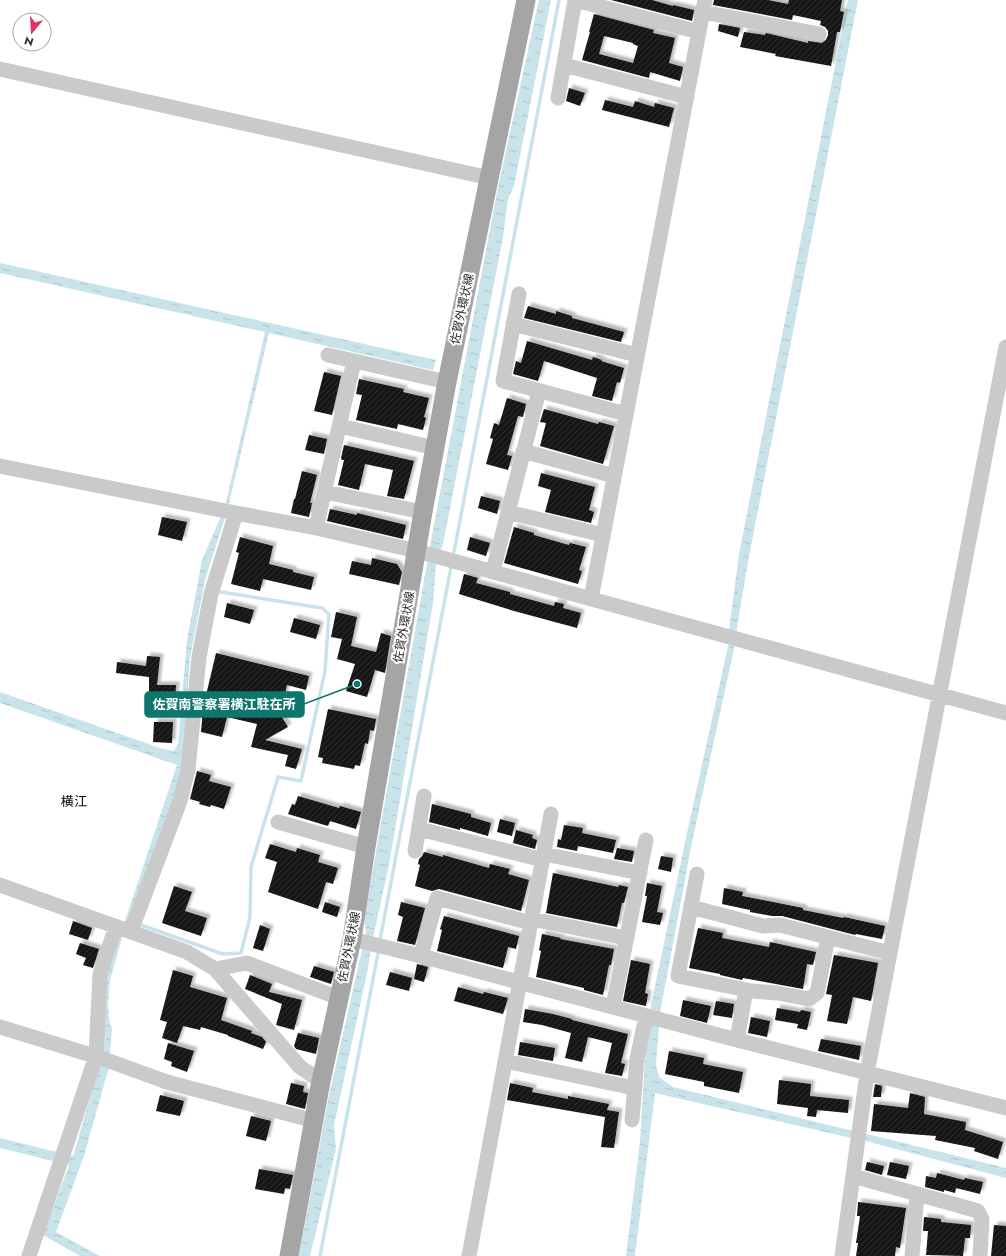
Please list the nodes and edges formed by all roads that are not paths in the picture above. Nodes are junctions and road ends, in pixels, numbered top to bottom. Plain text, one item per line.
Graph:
1 (526, 0) edge
2 (575, 0) edge
3 (704, 6) edge
4 (699, 32) junction
5 (819, 34) dead end
6 (564, 64) junction
7 (0, 69) edge
8 (687, 97) junction
9 (558, 98) dead end
10 (490, 178) junction
11 (519, 294) dead end
12 (514, 324) junction
13 (1006, 347) edge
14 (328, 355) dead end
15 (637, 355) junction
16 (354, 361) junction
17 (447, 382) junction
18 (539, 391) junction
19 (626, 414) junction
20 (340, 426) junction
21 (435, 448) junction
22 (524, 451) junction
23 (0, 466) edge
24 (614, 476) junction
25 (325, 492) junction
26 (229, 512) junction
27 (423, 512) junction
28 (508, 512) junction
29 (316, 528) junction
30 (603, 535) junction
31 (419, 551) junction
32 (493, 571) junction
33 (591, 599) junction
34 (939, 694) junction
35 (1006, 713) edge
36 (424, 796) dead end
37 (551, 814) dead end
38 (278, 822) dead end
39 (419, 829) junction
40 (646, 840) dead end
41 (366, 847) junction
42 (415, 852) dead end
43 (543, 857) junction
44 (640, 872) junction
45 (697, 874) dead end
46 (0, 885) edge
47 (691, 907) junction
48 (531, 921) junction
49 (133, 925) junction
50 (116, 926) junction
51 (828, 937) junction
52 (626, 938) junction
53 (362, 941) junction
54 (890, 953) junction
55 (421, 956) junction
56 (215, 969) junction
57 (520, 982) junction
58 (746, 990) junction
59 (339, 998) junction
60 (613, 1007) junction
61 (646, 1016) junction
62 (0, 1027) edge
63 (737, 1040) junction
64 (102, 1058) junction
65 (505, 1061) junction
66 (867, 1073) junction
67 (321, 1081) junction
68 (634, 1088) junction
69 (1006, 1108) edge
70 (632, 1120) dead end
71 (314, 1121) junction
72 (854, 1176) junction
73 (917, 1194) junction
74 (29, 1256) edge
75 (289, 1256) edge
76 (469, 1256) edge
77 (842, 1256) edge
78 (912, 1256) edge
79 (980, 1256) edge

1 - 10 main road, 佐賀外環状線
2 - 4 street
2 - 6 street
3 - 4 street
3 - 5 street
4 - 8 street
6 - 8 street
6 - 9 street
7 - 10 street
8 - 15 street
10 - 17 main road, 佐賀外環状線
11 - 12 street
12 - 15 street
12 - 18 street
13 - 34 street
14 - 16 street
15 - 19 street
16 - 17 street
16 - 20 street
17 - 21 main road, 佐賀外環状線
18 - 19 street
18 - 22 street
19 - 24 street
20 - 21 street
20 - 25 street
21 - 27 main road, 佐賀外環状線
22 - 24 street
22 - 28 street
23 - 26 street
24 - 30 street
25 - 27 street
25 - 29 street
26 - 29 street
26 - 49 street
27 - 31 main road, 佐賀外環状線
28 - 30 street
28 - 32 street
29 - 31 street
30 - 33 street
31 - 32 street
31 - 41 main road, 佐賀外環状線
32 - 33 street
33 - 34 street
34 - 35 street
34 - 54 street
36 - 39 street
37 - 43 street
38 - 41 street
39 - 42 street
39 - 43 street
40 - 44 street
41 - 53 main road, 佐賀外環状線
43 - 44 street
43 - 48 street
44 - 52 street
45 - 47 street
46 - 50 street
47 - 51 street
47 - 58 street
48 - 52 street
48 - 55 street
48 - 57 street
49 - 50 street
49 - 56 street
50 - 64 street
51 - 54 street
51 - 58 street
52 - 60 street
53 - 55 street
53 - 59 main road, 佐賀外環状線
54 - 66 street
55 - 57 street
56 - 59 street
56 - 67 street
57 - 60 street
57 - 65 street
58 - 63 street
59 - 67 main road, 佐賀外環状線
60 - 61 street
61 - 63 street
61 - 68 street
62 - 64 street
63 - 66 street
64 - 71 street
64 - 74 street
65 - 68 street
65 - 76 street
66 - 69 street
66 - 72 street
67 - 71 main road, 佐賀外環状線
68 - 70 street
71 - 75 main road, 佐賀外環状線
72 - 73 street
72 - 77 street
73 - 78 street
73 - 79 street

